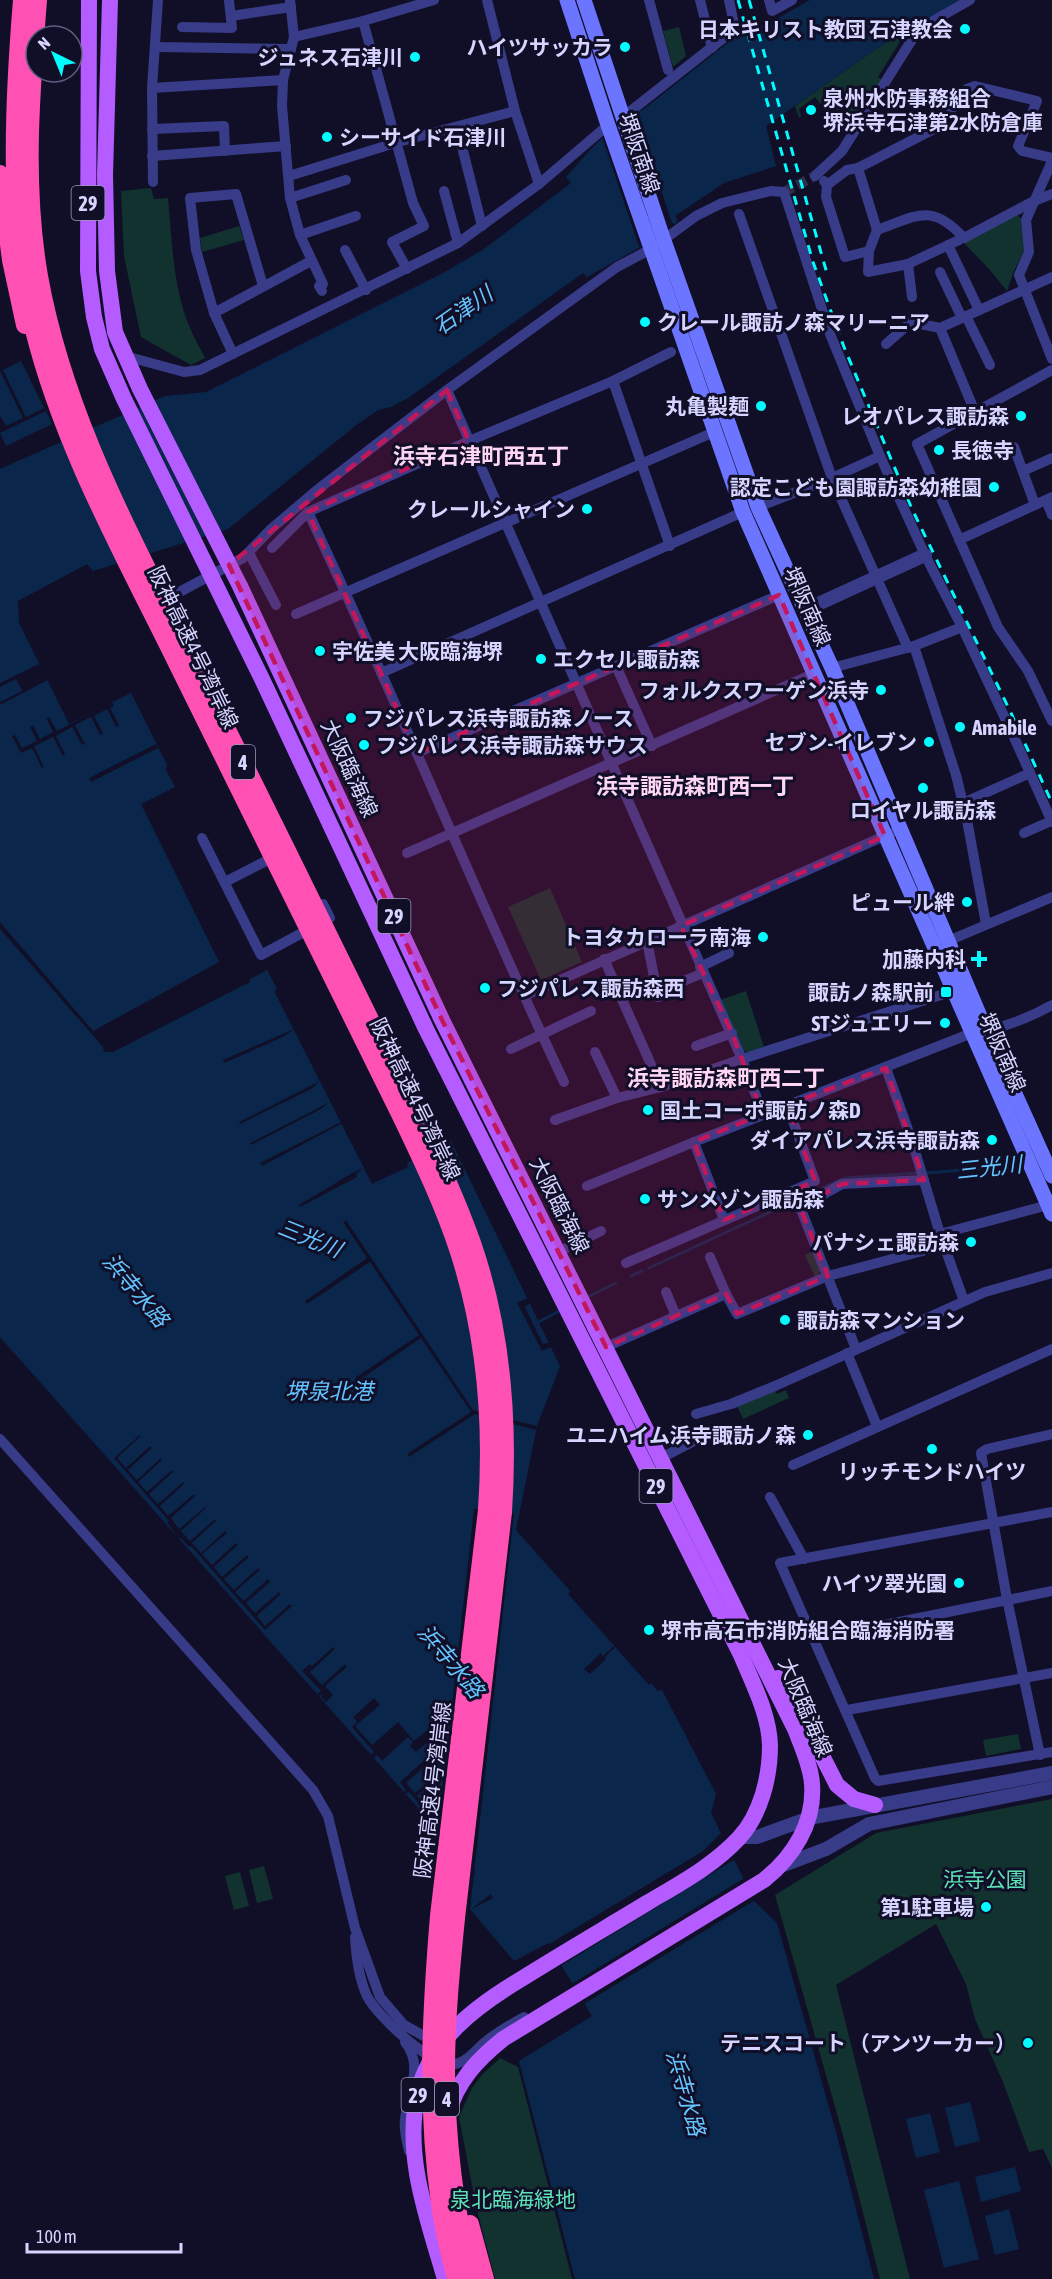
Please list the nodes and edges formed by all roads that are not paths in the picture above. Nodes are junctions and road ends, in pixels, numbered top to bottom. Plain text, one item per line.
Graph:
1 (22, 0) edge
2 (38, 0) edge
3 (89, 0) edge
4 (110, 0) edge
5 (158, 0) edge
6 (434, 0) edge
7 (486, 0) edge
8 (567, 0) edge
9 (584, 0) edge
10 (649, 0) edge
11 (700, 0) edge
12 (729, 0) edge
13 (769, 0) edge
14 (792, 0) edge
15 (970, 0) edge
16 (229, 1) edge
17 (290, 4) edge
18 (231, 16) junction
19 (363, 21) junction
20 (182, 27) dead end
21 (294, 37) junction
22 (156, 47) junction
23 (712, 48) junction
24 (291, 49) junction
25 (668, 70) dead end
26 (283, 80) junction
27 (152, 88) junction
28 (515, 111) junction
29 (624, 119) junction
30 (457, 127) junction
31 (609, 128) junction
32 (152, 129) junction
33 (398, 142) junction
34 (286, 146) junction
35 (225, 151) junction
36 (152, 156) junction
37 (1052, 159) edge
38 (858, 168) junction
39 (0, 174) edge
40 (289, 176) junction
41 (346, 180) dead end
42 (153, 182) dead end
43 (538, 184) junction
44 (827, 185) junction
45 (444, 190) dead end
46 (1052, 194) edge
47 (290, 198) junction
48 (1034, 201) junction
49 (739, 214) dead end
50 (356, 216) dead end
51 (482, 226) junction
52 (877, 230) junction
53 (300, 235) junction
54 (959, 240) dead end
55 (657, 242) junction
56 (458, 243) junction
57 (948, 246) junction
58 (345, 250) dead end
59 (868, 251) junction
60 (311, 261) junction
61 (908, 264) junction
62 (407, 269) junction
63 (940, 272) dead end
64 (1052, 277) edge
65 (263, 286) junction
66 (1024, 289) junction
67 (366, 290) junction
68 (322, 291) dead end
69 (912, 297) dead end
70 (979, 310) junction
71 (214, 313) junction
72 (964, 317) junction
73 (940, 328) junction
74 (886, 344) dead end
75 (671, 352) dead end
76 (233, 354) junction
77 (125, 356) junction
78 (1052, 359) edge
79 (990, 365) dead end
80 (1052, 370) edge
81 (613, 381) junction
82 (447, 390) junction
83 (975, 412) junction
84 (67, 430) junction
85 (714, 432) junction
86 (469, 441) junction
87 (1014, 447) dead end
88 (879, 456) junction
89 (1052, 458) edge
90 (640, 464) junction
91 (1023, 471) junction
92 (832, 478) junction
93 (1044, 500) edge
94 (751, 510) junction
95 (308, 512) junction
96 (1052, 515) edge
97 (506, 522) junction
98 (959, 540) junction
99 (670, 546) junction
100 (272, 548) dead end
101 (249, 553) junction
102 (925, 555) junction
103 (229, 565) junction
104 (210, 574) junction
105 (877, 578) junction
106 (346, 593) junction
107 (779, 595) junction
108 (541, 602) junction
109 (276, 605) dead end
110 (805, 610) junction
111 (296, 614) dead end
112 (962, 627) junction
113 (911, 647) junction
114 (616, 666) junction
115 (832, 668) junction
116 (381, 673) junction
117 (815, 673) junction
118 (576, 682) junction
119 (1052, 721) edge
120 (652, 746) junction
121 (417, 753) junction
122 (612, 764) junction
123 (1030, 773) junction
124 (963, 803) junction
125 (1052, 822) edge
126 (902, 828) junction
127 (453, 832) junction
128 (1024, 833) dead end
129 (885, 836) junction
130 (202, 838) dead end
131 (295, 846) junction
132 (407, 853) dead end
133 (225, 882) junction
134 (1052, 897) edge
135 (986, 924) junction
136 (681, 926) junction
137 (647, 941) junction
138 (948, 941) junction
139 (729, 953) dead end
140 (604, 959) junction
141 (702, 970) junction
142 (944, 994) dead end
143 (524, 996) junction
144 (1052, 1005) edge
145 (591, 1011) dead end
146 (988, 1032) junction
147 (732, 1033) junction
148 (972, 1033) junction
149 (542, 1035) junction
150 (696, 1046) dead end
151 (512, 1049) dead end
152 (595, 1052) dead end
153 (742, 1059) junction
154 (886, 1068) junction
155 (564, 1082) dead end
156 (661, 1088) junction
157 (617, 1098) junction
158 (787, 1106) junction
159 (764, 1114) junction
160 (555, 1120) dead end
161 (694, 1142) junction
162 (1048, 1167) edge
163 (924, 1180) junction
164 (587, 1186) dead end
165 (1050, 1209) edge
166 (724, 1220) junction
167 (601, 1231) dead end
168 (940, 1234) junction
169 (945, 1245) junction
170 (558, 1252) junction
171 (626, 1263) dead end
172 (709, 1265) dead end
173 (1052, 1273) edge
174 (828, 1276) junction
175 (666, 1292) dead end
176 (726, 1294) junction
177 (964, 1301) junction
178 (676, 1316) junction
179 (606, 1347) junction
180 (1052, 1349) edge
181 (852, 1351) junction
182 (696, 1414) dead end
183 (877, 1426) junction
184 (1052, 1434) edge
185 (0, 1440) edge
186 (696, 1440) dead end
187 (661, 1458) junction
188 (793, 1465) dead end
189 (770, 1497) dead end
190 (1052, 1512) edge
191 (993, 1524) junction
192 (804, 1558) junction
193 (1052, 1591) edge
194 (1007, 1599) junction
195 (815, 1638) junction
196 (756, 1648) junction
197 (1052, 1673) edge
198 (1024, 1679) junction
199 (847, 1710) junction
200 (1052, 1752) edge
201 (1040, 1755) junction
202 (1052, 1773) edge
203 (1052, 1787) edge
204 (877, 1810) junction
205 (808, 1818) junction
206 (740, 1838) junction
207 (781, 1866) junction
208 (355, 1928) junction
209 (544, 1965) junction
210 (566, 2001) junction
211 (397, 2031) junction
212 (416, 2032) junction
213 (432, 2057) junction
214 (447, 2118) junction
215 (434, 2156) junction
216 (424, 2206) junction
217 (445, 2279) edge
218 (450, 2279) edge
219 (456, 2279) edge
220 (471, 2279) edge
221 (479, 2279) edge
222 (485, 2279) edge

1 - 84 highway, 阪神高速4号湾岸線 / 4, bridge
2 - 214 highway, 阪神高速4号湾岸線 / 4, bridge
3 - 104 main road, 大阪臨海線 / 29
4 - 77 main road, 大阪臨海線 / 29
5 - 22 street
6 - 19 street
7 - 28 street
8 - 31 main road, 堺阪南線
9 - 29 main road, 堺阪南線
10 - 25 street
11 - 23 street
12 - 23 street
13 - 14 street
15 - 44 street
16 - 18 street
17 - 18 street
17 - 21 street
18 - 20 street
19 - 21 street
19 - 33 street
21 - 24 street
22 - 24 street
22 - 27 street
23 - 29 street
24 - 26 street
26 - 27 street
26 - 34 street
27 - 32 street
28 - 30 street
28 - 43 street
29 - 55 main road, 堺阪南線
30 - 33 street
30 - 51 street
31 - 43 street
31 - 55 main road, 堺阪南線
32 - 35 street
32 - 36 street
33 - 40 street
33 - 62 street
34 - 35 street
34 - 40 street
35 - 36 street
36 - 42 street
37 - 38 street
37 - 48 street
38 - 44 street
38 - 52 street
39 - 84 highway, bridge
40 - 47 street
41 - 47 street
43 - 51 street
44 - 59 street
45 - 56 street
46 - 48 street
47 - 53 street
48 - 52 street
48 - 66 street
49 - 92 street
50 - 53 street
51 - 56 street
52 - 59 street
53 - 60 street
54 - 57 street
55 - 82 street
55 - 85 main road, 堺阪南線
55 - 88 street
55 - 94 main road, 堺阪南線
56 - 62 street
57 - 61 street
57 - 70 street
58 - 67 street
59 - 61 street
60 - 65 street
60 - 68 street
61 - 69 street
62 - 67 street
63 - 72 street
64 - 66 street
65 - 71 street
65 - 71 street
66 - 70 street
66 - 78 street
67 - 76 street
70 - 72 street
71 - 76 street
72 - 73 street
72 - 79 street
73 - 74 street
73 - 83 street
75 - 81 street
76 - 77 street
77 - 103 main road, 大阪臨海線 / 29
80 - 83 street
81 - 86 street
81 - 90 street
82 - 86 street
82 - 101 street
83 - 98 street
84 - 215 highway, 阪神高速4号湾岸線 / 4, bridge
85 - 90 street
85 - 94 main road, 堺阪南線
86 - 95 street
86 - 97 street
87 - 91 street
88 - 92 street
88 - 102 street
89 - 91 street
90 - 97 street
90 - 99 street
91 - 93 street
92 - 94 street
92 - 105 street
93 - 96 street
93 - 98 street
94 - 99 street
94 - 107 main road, 堺阪南線
94 - 110 main road, 堺阪南線
95 - 100 street
95 - 106 street
97 - 106 street
97 - 108 street
98 - 119 street
99 - 108 street
101 - 103 street
101 - 109 street
102 - 105 street
102 - 112 street
103 - 104 street
103 - 170 main road, 大阪臨海線 / 29
104 - 131 street
104 - 206 main road, 大阪臨海線 / 29
105 - 110 street
105 - 113 street
106 - 111 street
106 - 116 street
107 - 114 street
107 - 117 main road, 堺阪南線
108 - 116 street
108 - 118 street
110 - 115 main road, 堺阪南線
112 - 113 street
112 - 123 street
113 - 115 street
113 - 124 street
114 - 118 street
114 - 120 street
115 - 126 main road, 堺阪南線
116 - 121 street
117 - 120 street
117 - 129 main road, 堺阪南線
118 - 121 street
118 - 122 street
120 - 122 street
121 - 127 street
122 - 127 street
122 - 136 street
123 - 124 street
123 - 125 street
124 - 135 street
125 - 128 street
126 - 129 street
126 - 138 main road, 堺阪南線
127 - 132 street
127 - 143 street
129 - 136 street
129 - 148 main road, 堺阪南線
130 - 133 street
131 - 133 street
131 - 133 street
134 - 135 street
135 - 138 street
136 - 137 street
136 - 141 street
137 - 140 street
137 - 141 street
138 - 146 main road, 堺阪南線
139 - 141 street
140 - 143 street
140 - 156 street
141 - 147 street
142 - 153 street
143 - 149 street
144 - 146 street
145 - 149 street
146 - 148 street
146 - 162 main road, 堺阪南線
147 - 150 street
147 - 153 street
148 - 154 street
148 - 165 main road, 堺阪南線
149 - 151 street
149 - 155 street
152 - 157 street
153 - 156 street
153 - 159 street
154 - 158 street
154 - 163 street
156 - 157 street
157 - 160 street
158 - 159 street
158 - 166 street
159 - 161 street
161 - 164 street
161 - 166 street
163 - 168 street
163 - 174 street
165 - 168 street
166 - 171 street
167 - 170 street
168 - 169 street
169 - 174 street
169 - 177 street
170 - 179 main road, 大阪臨海線 / 29
172 - 176 street
173 - 177 street
174 - 176 street
174 - 181 street
175 - 178 street
176 - 178 street
177 - 181 street
178 - 179 street
179 - 187 main road, 大阪臨海線 / 29
180 - 183 street
181 - 182 street
181 - 183 street
183 - 188 street
184 - 191 street
185 - 208 street
186 - 187 street
187 - 196 main road, 大阪臨海線 / 29
189 - 192 street
190 - 191 street
191 - 192 street
191 - 194 street
192 - 195 street
193 - 194 street
194 - 195 street
194 - 198 street
195 - 199 street
196 - 204 main road
196 - 205 main road, 大阪臨海線 / 29
197 - 198 street
198 - 199 street
198 - 201 street
199 - 201 street
200 - 201 street
202 - 204 street
203 - 204 street
204 - 205 street
204 - 207 street
205 - 206 street
205 - 207 main road, 大阪臨海線 / 29
206 - 209 main road, 大阪臨海線 / 29
207 - 210 main road, 大阪臨海線 / 29
208 - 211 street
208 - 212 street
209 - 212 street
209 - 213 main road, 大阪臨海線 / 29
210 - 213 street
210 - 214 main road, 大阪臨海線 / 29
211 - 213 street
211 - 216 street
212 - 213 street
213 - 214 street
213 - 216 main road, 大阪臨海線 / 29
214 - 220 highway, 阪神高速4号湾岸線 / 4, bridge
214 - 221 main road, 大阪臨海線 / 29
214 - 222 highway, 4, bridge
215 - 218 highway, 4, bridge
215 - 219 highway, 阪神高速4号湾岸線 / 4, bridge
216 - 217 main road, 大阪臨海線 / 29

